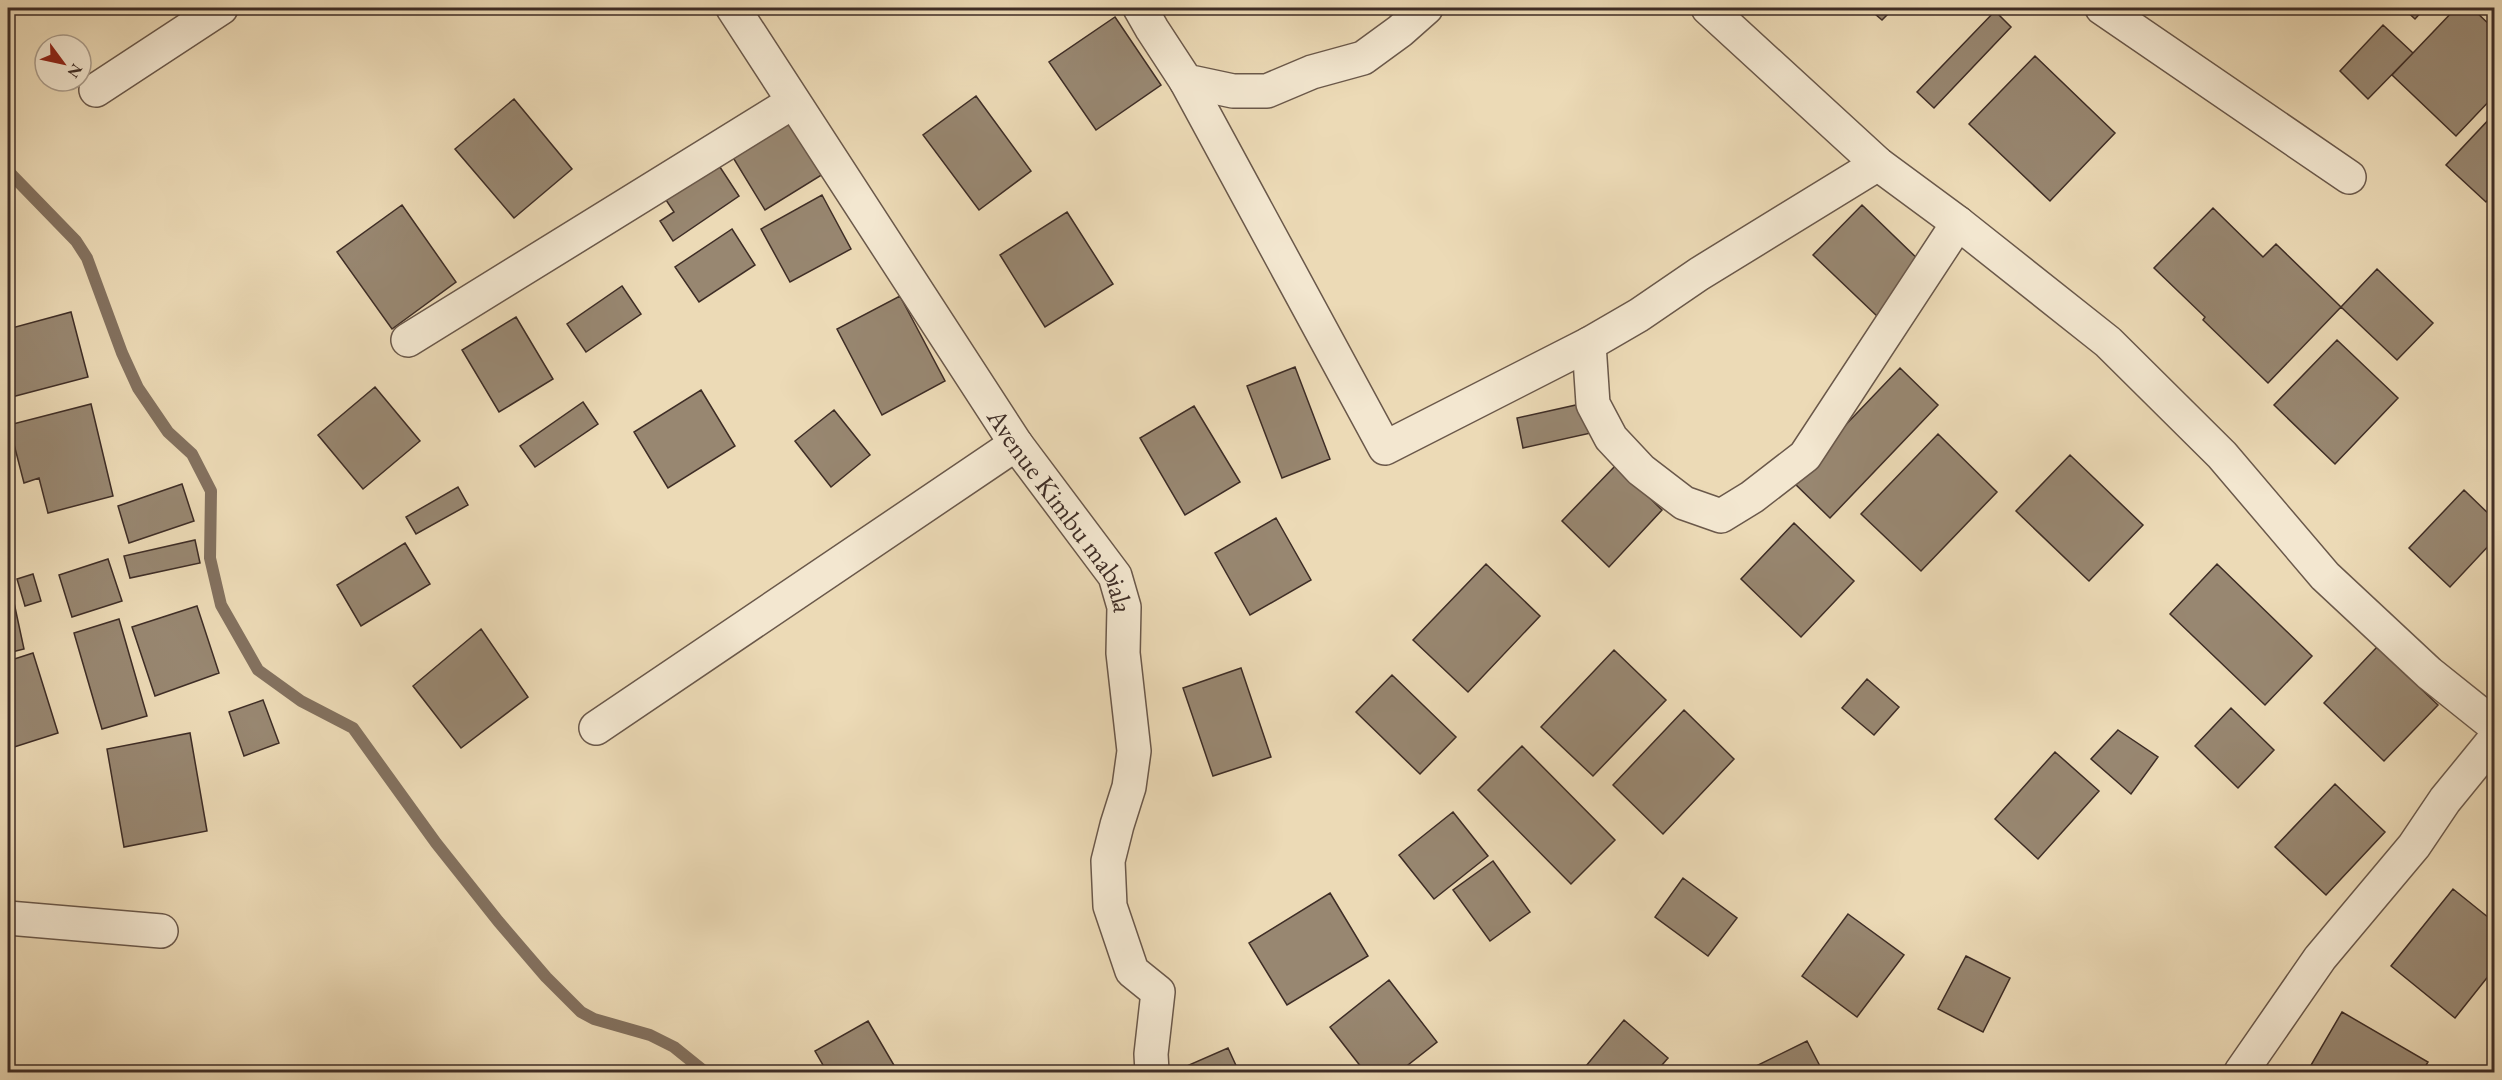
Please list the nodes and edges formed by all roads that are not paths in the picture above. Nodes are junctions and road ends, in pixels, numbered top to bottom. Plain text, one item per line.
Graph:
1 (221, 8) edge
2 (733, 8) edge
3 (1140, 8) edge
4 (1426, 8) edge
5 (1708, 8) edge
6 (2102, 8) edge
7 (1186, 81) junction
8 (96, 90) dead end
9 (793, 102) junction
10 (1878, 164) junction
11 (2349, 177) dead end
12 (1958, 223) junction
13 (408, 340) dead end
14 (1589, 344) junction
15 (1016, 444) junction
16 (2494, 724) edge
17 (596, 728) dead end
18 (2494, 740) edge
19 (8, 918) edge
20 (161, 931) dead end
21 (1152, 1072) edge
22 (2241, 1072) edge

1 - 8 street
2 - 9 street, Avenue Kimbu mabiala
3 - 7 street
4 - 7 street
5 - 10 street
6 - 11 street
7 - 14 street
9 - 13 street
9 - 15 street, Avenue Kimbu mabiala
10 - 12 street
10 - 14 street
12 - 14 street
12 - 16 street
15 - 17 street
15 - 21 street, Avenue Kimbu mabiala
18 - 22 street
19 - 20 street

